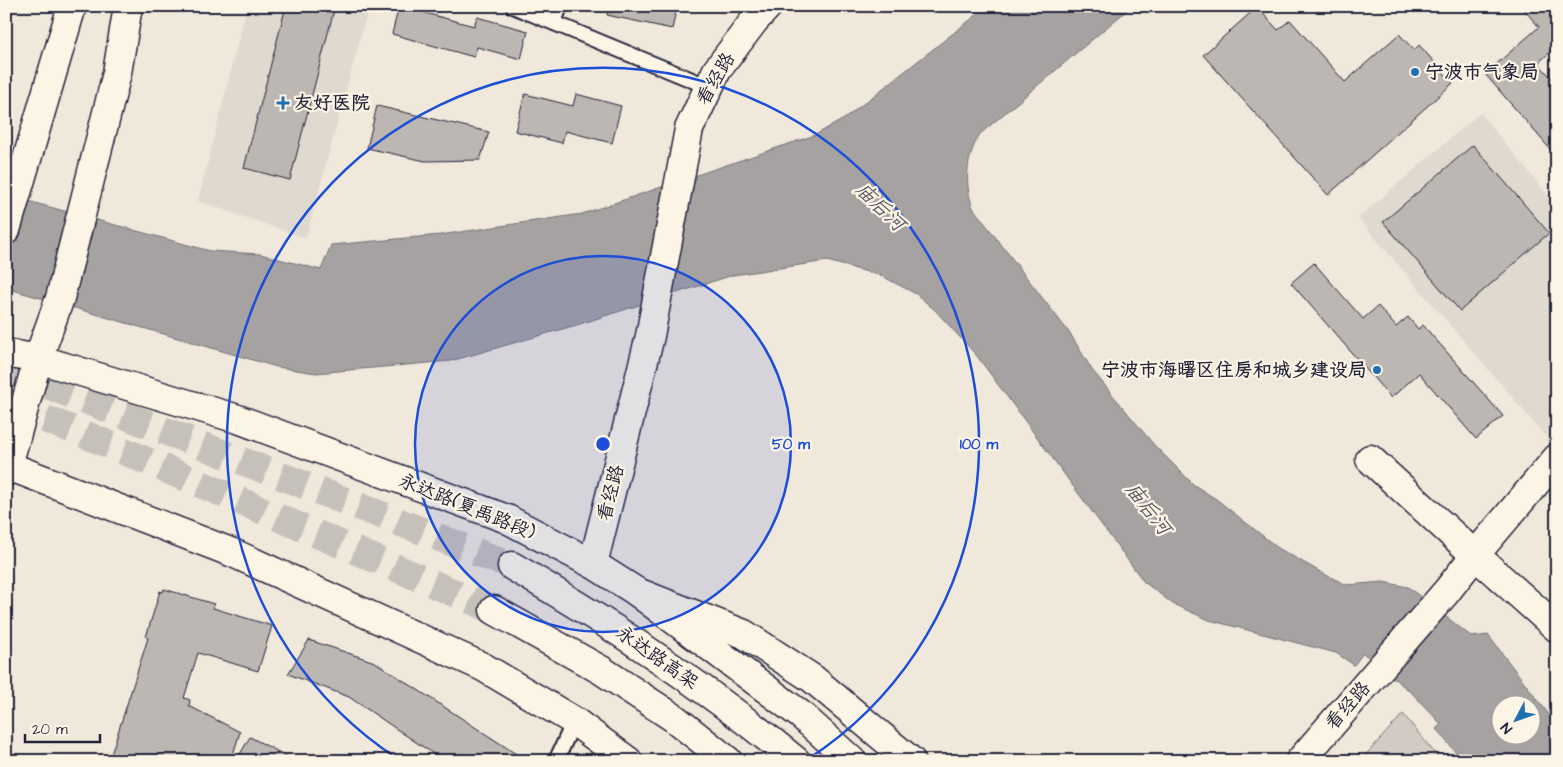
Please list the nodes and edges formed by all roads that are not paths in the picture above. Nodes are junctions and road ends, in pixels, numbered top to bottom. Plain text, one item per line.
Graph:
1 (72, 6) edge
2 (128, 6) edge
3 (514, 6) edge
4 (560, 6) edge
5 (768, 6) edge
6 (554, 23) junction
7 (709, 86) junction
8 (6, 230) edge
9 (6, 353) edge
10 (38, 360) junction
11 (1557, 458) edge
12 (1370, 459) dead end
13 (7, 468) edge
14 (1475, 555) junction
15 (594, 564) junction
16 (512, 566) tunnel mouth
17 (637, 592) junction
18 (494, 610) tunnel mouth
19 (1557, 628) edge
20 (674, 718) junction
21 (574, 721) junction
22 (556, 761) edge
23 (628, 761) edge
24 (712, 761) edge
25 (728, 761) edge
26 (796, 761) edge
27 (852, 761) edge
28 (911, 761) edge
29 (1300, 761) edge

1 - 8 main road
2 - 10 main road
3 - 6 lane
4 - 6 lane
5 - 7 main road, 看经路
6 - 7 lane
7 - 15 main road, 看经路
9 - 10 main road, 永达路(夏禹路段)
10 - 13 main road
10 - 15 main road, 永达路(夏禹路段)
11 - 14 main road, 看经路
12 - 14 main road
13 - 21 main road
14 - 19 main road
14 - 29 main road, 看经路
15 - 17 main road, 永达路(夏禹路段)
16 - 26 main road, 永达路高架
17 - 27 main road
17 - 28 main road, 永达路(夏禹路段)
18 - 20 main road
20 - 24 main road
20 - 25 main road
21 - 22 lane
21 - 23 main road

